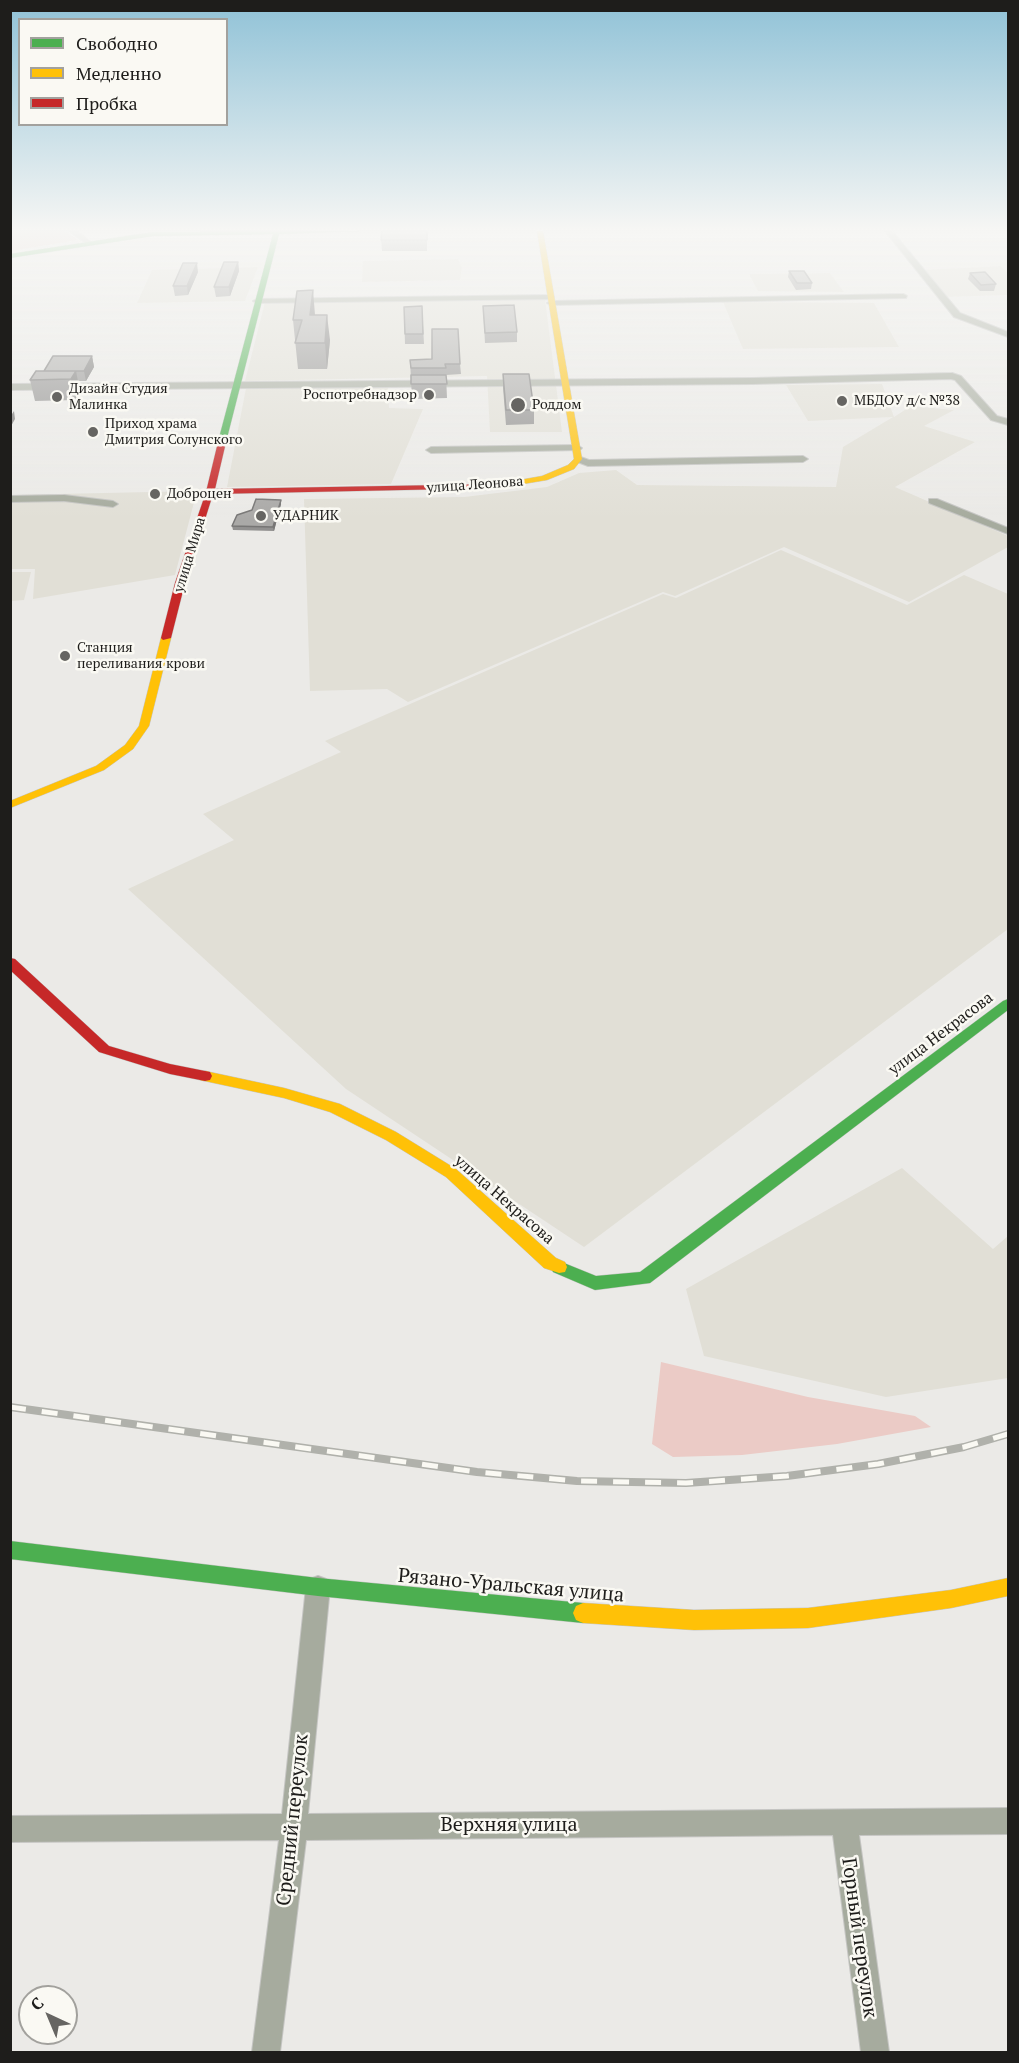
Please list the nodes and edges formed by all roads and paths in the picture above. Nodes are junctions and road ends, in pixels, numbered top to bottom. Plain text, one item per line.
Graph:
1 (252, 327) edge
2 (556, 327) edge
3 (988, 327) edge
4 (1008, 335) edge
5 (566, 382) junction
6 (235, 385) junction
7 (10, 387) edge
8 (1008, 422) edge
9 (431, 450) dead end
10 (577, 453) junction
11 (803, 459) dead end
12 (210, 492) junction
13 (10, 499) edge
14 (933, 501) dead end
15 (113, 504) dead end
16 (1008, 531) edge
17 (10, 806) edge
18 (10, 962) edge
19 (1008, 1004) edge
20 (10, 1550) edge
21 (318, 1587) junction
22 (1008, 1587) edge
23 (1008, 1821) edge
24 (844, 1822) junction
25 (294, 1827) junction
26 (10, 1829) edge
27 (266, 2052) edge
28 (875, 2052) edge

1 - 6 street, улица Мира
2 - 5 street
3 - 4 street
5 - 6 street
5 - 8 street
5 - 10 street
6 - 7 street
6 - 12 street, улица Мира
9 - 10 street
10 - 11 street
10 - 12 street, улица Леонова
12 - 17 street, улица Мира
13 - 15 street
14 - 16 street
18 - 19 street, улица Некрасова
20 - 21 street, Рязано-Уральская улица
21 - 22 street, Рязано-Уральская улица
21 - 25 street, Средний переулок
23 - 24 street, Верхняя улица
24 - 25 street, Верхняя улица
24 - 28 street, Горный переулок
25 - 26 street, Верхняя улица
25 - 27 street, Средний переулок

